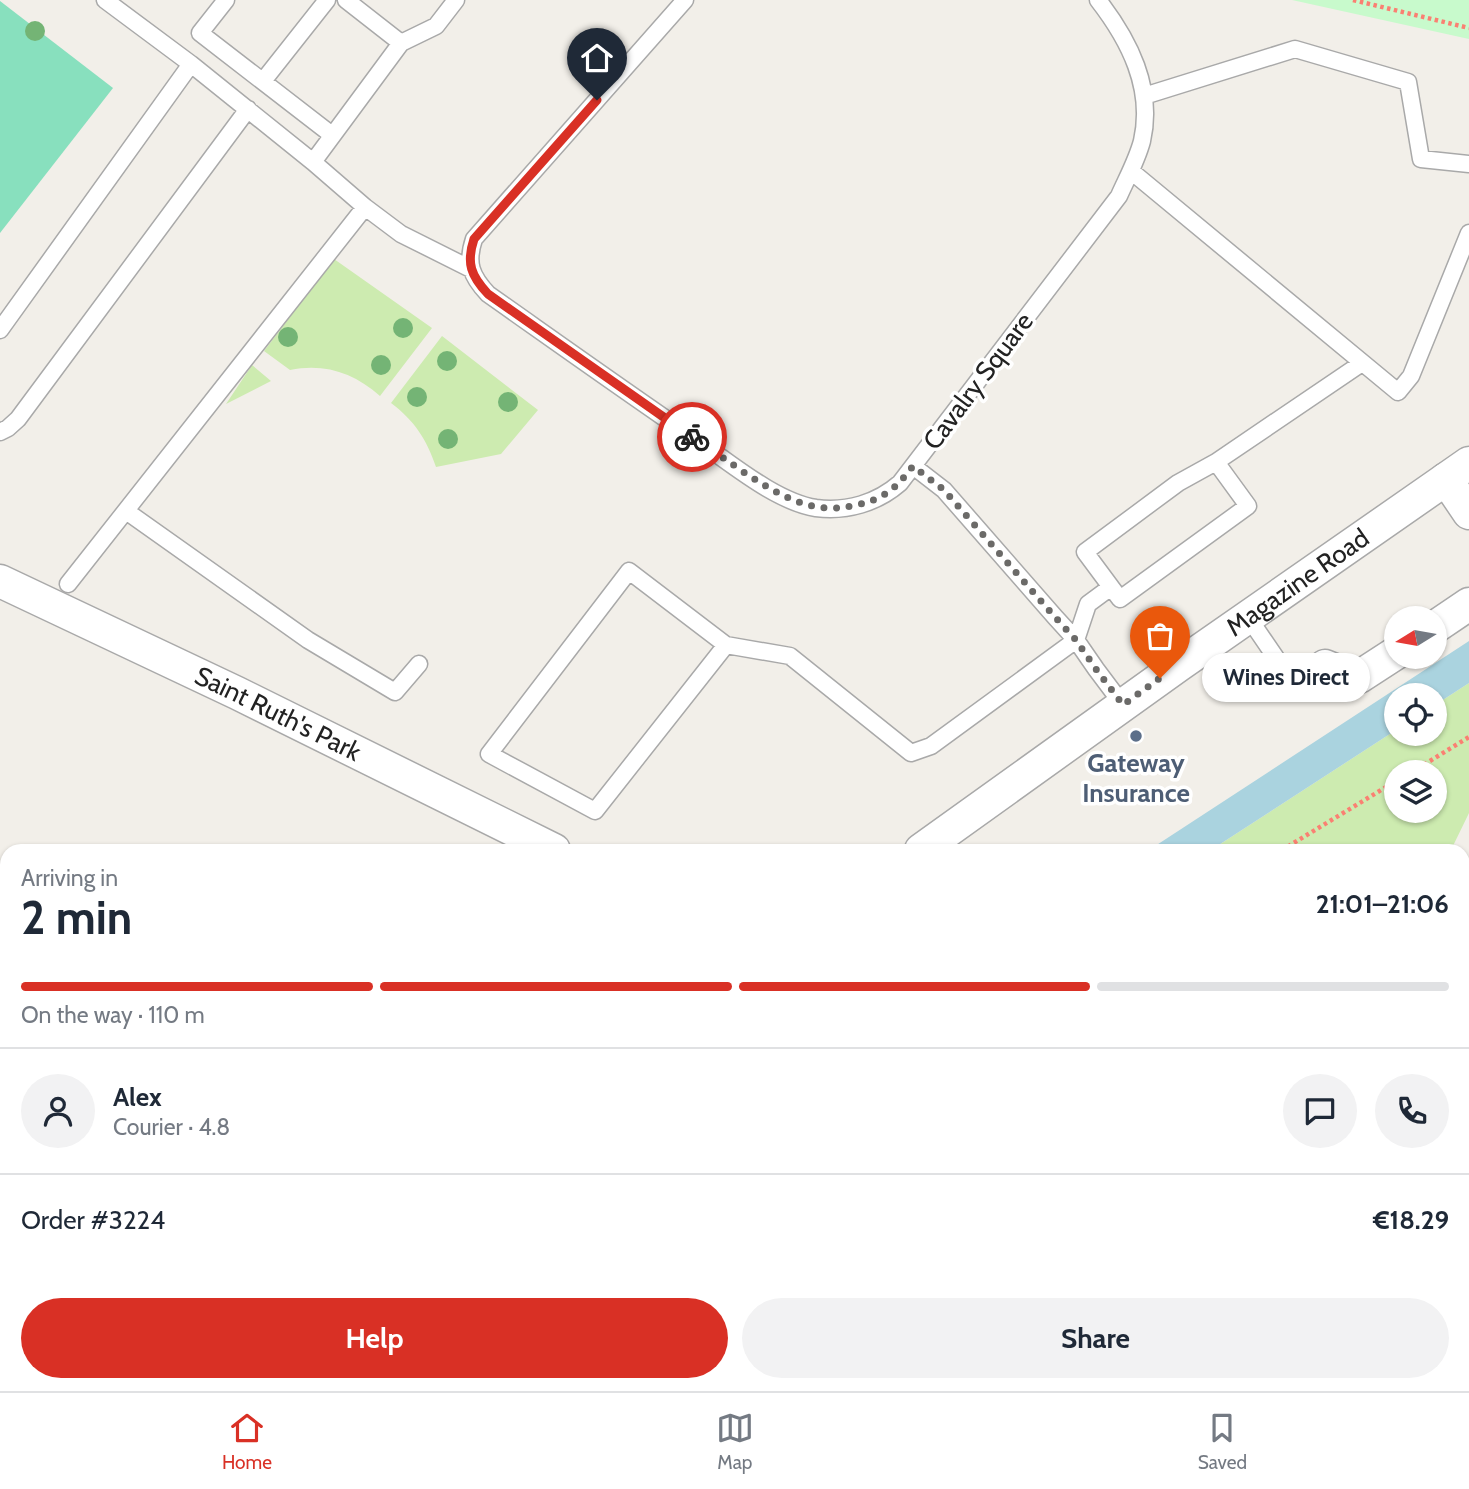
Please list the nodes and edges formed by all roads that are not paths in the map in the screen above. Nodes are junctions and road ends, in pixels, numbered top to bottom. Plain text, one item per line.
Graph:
1 (105, 0) edge
2 (226, 0) edge
3 (327, 0) edge
4 (346, 0) edge
5 (456, 0) edge
6 (685, 0) edge
7 (1097, 0) edge
8 (401, 43) junction
9 (191, 64) junction
10 (263, 81) junction
11 (1144, 96) junction
12 (248, 109) junction
13 (332, 135) junction
14 (313, 162) junction
15 (1469, 164) edge
16 (1131, 171) junction
17 (365, 207) junction
18 (1469, 233) edge
19 (471, 269) junction
20 (0, 330) edge
21 (1362, 363) junction
22 (0, 432) edge
23 (1216, 462) junction
24 (913, 466) junction
25 (1457, 471) edge
26 (126, 511) junction
27 (1469, 513) edge
28 (0, 581) edge
29 (68, 584) dead end
30 (1111, 587) junction
31 (1469, 604) edge
32 (1248, 617) junction
33 (1447, 619) edge
34 (1076, 640) junction
35 (726, 646) junction
36 (1384, 661) edge
37 (419, 664) dead end
38 (1325, 666) joint
39 (1123, 705) junction
40 (542, 844) edge
41 (929, 844) edge

1 - 9 lane
2 - 10 lane
3 - 10 lane
4 - 8 lane
5 - 8 lane
6 - 19 lane
7 - 11 lane, Cavalry Square
8 - 13 lane
9 - 12 lane
9 - 20 lane
10 - 13 lane
11 - 15 lane
11 - 16 lane, Cavalry Square
12 - 14 lane
12 - 22 lane
13 - 14 lane
14 - 17 lane
16 - 21 lane
16 - 24 lane, Cavalry Square
17 - 19 lane
17 - 26 lane
18 - 21 lane
19 - 24 lane, Cavalry Square
21 - 23 lane
23 - 30 lane
23 - 30 lane
24 - 34 lane
25 - 27 street
25 - 32 street, Magazine Road
26 - 29 lane
26 - 37 lane
28 - 40 street, Saint Ruth's Park
30 - 34 lane
31 - 33 street
32 - 38 lane
32 - 39 street, Magazine Road
34 - 35 lane
34 - 39 lane
35 - 35 lane
36 - 38 street
39 - 41 street, Magazine Road

